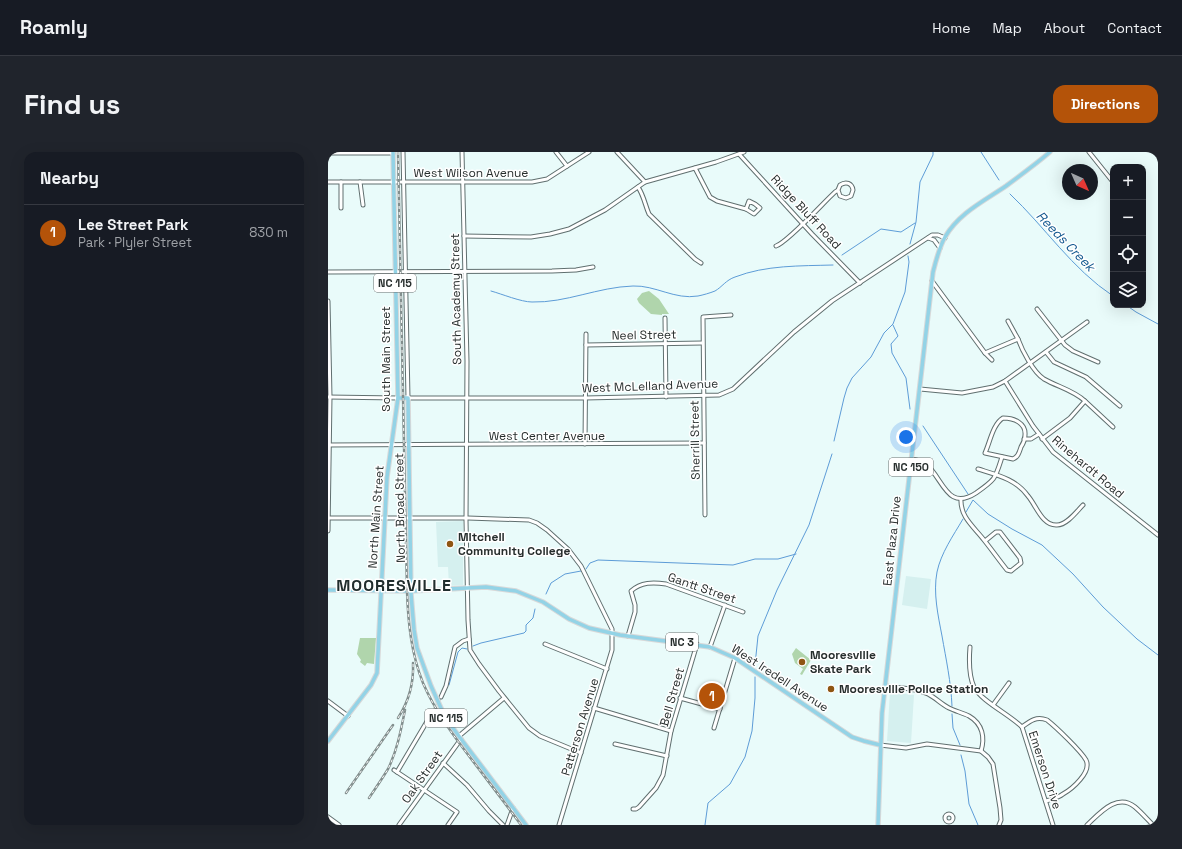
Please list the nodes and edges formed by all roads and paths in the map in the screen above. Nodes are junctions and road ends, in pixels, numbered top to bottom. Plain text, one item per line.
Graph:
1 (393, 152) edge
2 (403, 152) edge
3 (462, 152) edge
4 (556, 152) edge
5 (589, 152) edge
6 (617, 152) edge
7 (744, 152) edge
8 (1050, 152) edge
9 (1089, 152) edge
10 (328, 153) edge
11 (739, 154) junction
12 (567, 166) junction
13 (695, 168) junction
14 (1110, 178) edge
15 (328, 182) edge
16 (341, 182) junction
17 (360, 182) junction
18 (393, 182) junction
19 (403, 182) junction
20 (463, 182) junction
21 (645, 182) junction
22 (638, 187) junction
23 (838, 190) junction
24 (363, 205) dead end
25 (341, 208) dead end
26 (746, 209) junction
27 (802, 224) junction
28 (464, 236) junction
29 (945, 238) junction
30 (926, 239) junction
31 (776, 246) dead end
32 (940, 248) junction
33 (701, 263) dead end
34 (593, 267) dead end
35 (395, 271) junction
36 (404, 271) junction
37 (465, 271) junction
38 (328, 272) edge
39 (932, 281) junction
40 (860, 283) junction
41 (328, 301) edge
42 (1037, 309) dead end
43 (731, 315) dead end
44 (665, 318) dead end
45 (1008, 320) dead end
46 (1087, 322) dead end
47 (586, 334) dead end
48 (1018, 339) junction
49 (1061, 341) junction
50 (665, 343) junction
51 (586, 344) junction
52 (702, 344) junction
53 (1046, 352) junction
54 (985, 353) junction
55 (992, 360) dead end
56 (1098, 362) dead end
57 (1030, 363) junction
58 (1005, 381) junction
59 (920, 389) junction
60 (703, 396) junction
61 (329, 397) edge
62 (666, 397) junction
63 (398, 398) junction
64 (408, 398) junction
65 (467, 398) junction
66 (585, 398) junction
67 (1086, 401) junction
68 (1120, 406) dead end
69 (1113, 427) dead end
70 (1038, 434) junction
71 (1024, 439) junction
72 (1042, 439) junction
73 (704, 443) junction
74 (585, 444) junction
75 (392, 445) junction
76 (408, 445) junction
77 (467, 445) junction
78 (329, 446) edge
79 (1002, 457) junction
80 (911, 459) junction
81 (978, 469) dead end
82 (996, 475) junction
83 (961, 499) junction
84 (1083, 505) dead end
85 (705, 515) dead end
86 (328, 518) edge
87 (385, 518) junction
88 (409, 518) junction
89 (466, 518) junction
90 (328, 531) edge
91 (1158, 535) edge
92 (985, 541) junction
93 (467, 588) junction
94 (328, 590) edge
95 (381, 591) junction
96 (411, 591) junction
97 (725, 605) junction
98 (743, 612) dead end
99 (613, 634) junction
100 (628, 636) junction
101 (469, 639) junction
102 (545, 644) dead end
103 (697, 644) junction
104 (710, 647) junction
105 (970, 647) dead end
106 (735, 658) junction
107 (607, 669) junction
108 (1009, 683) dead end
109 (885, 686) junction
110 (441, 697) tunnel mouth
111 (504, 698) junction
112 (680, 698) junction
113 (328, 701) edge
114 (993, 705) junction
115 (594, 708) junction
116 (720, 709) junction
117 (432, 713) tunnel mouth
118 (348, 716) junction
119 (714, 728) dead end
120 (1022, 728) junction
121 (671, 731) junction
122 (460, 738) junction
123 (328, 741) edge
124 (615, 744) dead end
125 (880, 745) junction
126 (981, 751) junction
127 (581, 753) junction
128 (667, 756) junction
129 (443, 763) junction
130 (423, 790) junction
131 (1046, 801) junction
132 (514, 808) junction
133 (633, 809) dead end
134 (328, 817) edge
135 (951, 821) dead end
136 (335, 824) edge
137 (339, 825) edge
138 (399, 825) edge
139 (448, 825) edge
140 (503, 825) edge
141 (507, 825) edge
142 (526, 825) edge
143 (559, 825) edge
144 (878, 825) edge
145 (954, 825) edge
146 (999, 825) edge
147 (1053, 825) edge
148 (1087, 825) edge
149 (1153, 825) edge

1 - 10 street
1 - 18 main road, South Main Street / NC 115
2 - 19 street
3 - 20 street, South Academy Street
4 - 12 street
5 - 12 street, West Wilson Avenue
6 - 21 street
7 - 11 street
8 - 29 main road, NC 150
9 - 14 street
11 - 13 street
11 - 27 street, Ridge Bluff Road
12 - 20 street, West Wilson Avenue
13 - 21 street
13 - 26 street
15 - 16 street, West Wilson Avenue
16 - 17 street, West Wilson Avenue
16 - 25 street
17 - 18 street, West Wilson Avenue
17 - 24 street
18 - 19 street, West Wilson Avenue
18 - 35 main road, South Main Street / NC 115
19 - 20 street, West Wilson Avenue
19 - 36 street
20 - 28 street, South Academy Street
21 - 22 street
22 - 28 street
22 - 33 street
23 - 23 street
23 - 27 street
26 - 26 street
27 - 31 street
27 - 40 street, Ridge Bluff Road
28 - 37 street, South Academy Street
29 - 30 street, West McLelland Avenue
29 - 32 main road, East Plaza Drive / NC 150
30 - 32 street
30 - 40 street, West McLelland Avenue
32 - 39 main road, East Plaza Drive / NC 150
34 - 37 street
35 - 36 street
35 - 38 street
35 - 63 main road, South Main Street / NC 115
36 - 37 street
36 - 64 street
37 - 65 street, South Academy Street
39 - 54 street
39 - 59 main road, East Plaza Drive / NC 150
40 - 60 street, West McLelland Avenue
41 - 61 street
42 - 49 street
43 - 52 street, Sherrill Street
44 - 50 street
45 - 48 street
46 - 49 street
47 - 51 street
48 - 54 street
48 - 57 street
49 - 53 street
49 - 56 street
50 - 51 street, Neel Street
50 - 52 street, Neel Street
50 - 62 street
51 - 66 street
52 - 60 street, Sherrill Street
53 - 57 street
53 - 68 street
54 - 55 street
57 - 58 street
57 - 67 street
58 - 59 street
58 - 70 street, Rinehardt Road
59 - 80 main road, East Plaza Drive / NC 150
60 - 62 street, West McLelland Avenue
60 - 73 street, Sherrill Street
61 - 63 street
61 - 78 street
62 - 66 street, West McLelland Avenue
63 - 64 main road, West McLelland Avenue
63 - 75 main road, South Main Street / NC 115
64 - 65 street, West McLelland Avenue
64 - 76 main road, NC 115
65 - 66 street, West McLelland Avenue
65 - 77 street, South Academy Street
66 - 74 street
67 - 69 street
67 - 72 street
70 - 71 street
70 - 72 street, Rinehardt Road
71 - 79 street
71 - 79 street
72 - 91 street, Rinehardt Road
73 - 74 street, West Center Avenue
73 - 85 street, Sherrill Street
74 - 77 street, West Center Avenue
75 - 76 street, West Center Avenue
75 - 78 street, West Center Avenue
75 - 87 main road, North Main Street
76 - 77 street, West Center Avenue
76 - 88 main road, North Broad Street / NC 115
77 - 89 street, South Academy Street
78 - 86 street
79 - 82 street
80 - 83 street
80 - 109 main road, East Plaza Drive / NC 150
81 - 82 street
82 - 83 street
82 - 84 street
83 - 92 street
86 - 87 street
86 - 90 street
87 - 88 street
87 - 95 main road, North Main Street
88 - 89 street
88 - 96 main road, North Broad Street / NC 115
89 - 93 street, South Academy Street
89 - 99 street
92 - 92 street
93 - 96 main road, West Iredell Avenue / NC 3
93 - 99 main road, West Iredell Avenue / NC 3
93 - 101 street, South Academy Street
94 - 95 main road, NC 3
95 - 96 main road, West Iredell Avenue / NC 3
95 - 118 main road, North Main Street
96 - 122 main road, North Broad Street / NC 115
97 - 98 street, Gantt Street
97 - 100 street, Gantt Street
97 - 104 street
99 - 100 main road, West Iredell Avenue / NC 3
99 - 107 street, Patterson Avenue
100 - 103 main road, West Iredell Avenue / NC 3
101 - 110 street
101 - 111 street, South Academy Street
102 - 107 street
103 - 104 main road, West Iredell Avenue / NC 3
103 - 112 street, Bell Street
104 - 106 main road, West Iredell Avenue / NC 3
105 - 114 street, Emerson Drive
106 - 116 street
106 - 125 main road, West Iredell Avenue / NC 3
107 - 115 street, Patterson Avenue
108 - 114 street
109 - 125 main road, East Plaza Drive / NC 150
109 - 126 street
111 - 122 street, Oak Street
111 - 127 street, South Academy Street
112 - 116 street
112 - 121 street, Bell Street
113 - 118 street
114 - 120 street, Emerson Drive
115 - 121 street
115 - 127 street, Patterson Avenue
116 - 119 street
117 - 130 street
118 - 123 main road, North Main Street
120 - 131 street, Emerson Drive
120 - 131 street
121 - 128 street, Bell Street
122 - 129 street, Oak Street
122 - 132 main road, North Broad Street / NC 115
124 - 128 street
125 - 126 street, West Iredell Avenue
125 - 144 main road, East Plaza Drive / NC 150
126 - 146 street
127 - 143 street, Patterson Avenue
128 - 133 street, Bell Street
129 - 130 street, Oak Street
129 - 140 street
130 - 138 street, Oak Street
130 - 139 street
131 - 147 street, Emerson Drive
132 - 141 street
132 - 142 main road, North Broad Street / NC 115
134 - 136 street
135 - 145 street
136 - 137 street
148 - 149 street

